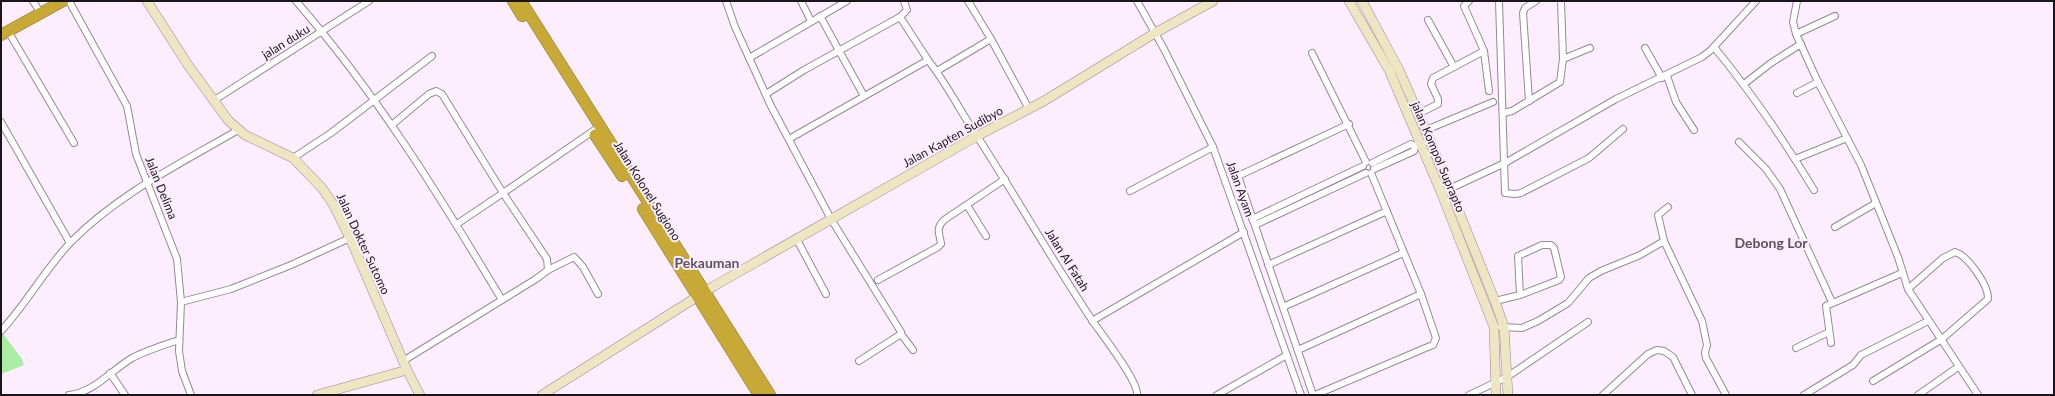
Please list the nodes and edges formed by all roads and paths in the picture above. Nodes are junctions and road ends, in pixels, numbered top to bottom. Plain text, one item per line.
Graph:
1 (33, 1) edge
2 (63, 1) edge
3 (69, 1) edge
4 (147, 1) edge
5 (296, 1) edge
6 (369, 1) edge
7 (513, 1) edge
8 (521, 1) edge
9 (726, 1) edge
10 (801, 1) edge
11 (847, 1) edge
12 (904, 1) edge
13 (968, 1) edge
14 (1137, 1) edge
15 (1213, 1) edge
16 (1349, 1) edge
17 (1362, 1) edge
18 (1469, 1) edge
19 (1499, 1) edge
20 (1536, 1) edge
21 (1561, 1) edge
22 (1756, 1) edge
23 (1797, 1) edge
24 (37, 15) junction
25 (820, 16) junction
26 (1835, 16) dead end
27 (900, 17) junction
28 (1370, 17) junction
29 (1428, 20) dead end
30 (811, 21) junction
31 (1361, 22) junction
32 (322, 32) junction
33 (5, 33) edge
34 (1155, 34) junction
35 (1796, 34) junction
36 (991, 39) junction
37 (1801, 44) junction
38 (1714, 47) junction
39 (1590, 48) dead end
40 (1645, 48) dead end
41 (839, 51) junction
42 (1484, 51) junction
43 (1312, 53) dead end
44 (432, 56) dead end
45 (749, 58) junction
46 (1563, 59) junction
47 (928, 60) junction
48 (1454, 67) junction
49 (937, 71) junction
50 (1664, 77) junction
51 (1818, 82) junction
52 (1744, 84) junction
53 (1489, 91) dead end
54 (1797, 93) dead end
55 (766, 94) junction
56 (864, 96) junction
57 (213, 100) junction
58 (375, 100) junction
59 (1529, 101) junction
60 (1493, 102) dead end
61 (1029, 109) junction
62 (1506, 112) junction
63 (1418, 114) junction
64 (1, 122) edge
65 (393, 124) junction
66 (1349, 124) junction
67 (596, 129) junction
68 (1623, 129) dead end
69 (238, 130) junction
70 (1426, 130) junction
71 (1694, 130) dead end
72 (977, 136) junction
73 (1847, 138) junction
74 (789, 139) junction
75 (1430, 140) junction
76 (1739, 142) dead end
77 (74, 143) dead end
78 (1418, 145) junction
79 (1213, 147) junction
80 (1392, 153) junction
81 (292, 158) junction
82 (1795, 159) junction
83 (1395, 160) junction
84 (1505, 163) junction
85 (1367, 164) junction
86 (1370, 172) junction
87 (1344, 174) junction
88 (1005, 179) junction
89 (1348, 182) junction
90 (146, 183) junction
91 (1322, 185) junction
92 (1814, 190) dead end
93 (1130, 191) dead end
94 (1445, 191) junction
95 (1325, 192) junction
96 (503, 193) junction
97 (1294, 199) junction
98 (1876, 203) junction
99 (967, 205) junction
100 (1297, 206) junction
101 (1668, 207) dead end
102 (1268, 211) junction
103 (1387, 211) junction
104 (831, 218) junction
105 (1271, 218) junction
106 (1252, 219) junction
107 (457, 224) junction
108 (1255, 225) junction
109 (1835, 227) dead end
110 (1244, 232) junction
111 (986, 236) dead end
112 (350, 238) junction
113 (796, 238) junction
114 (1664, 241) junction
115 (70, 243) junction
116 (1403, 253) junction
117 (1268, 265) junction
118 (548, 270) junction
119 (1902, 273) junction
120 (878, 280) dead end
121 (1908, 289) junction
122 (598, 294) dead end
123 (701, 294) junction
124 (826, 294) dead end
125 (1421, 294) junction
126 (1520, 295) junction
127 (502, 300) junction
128 (1495, 301) junction
129 (181, 302) junction
130 (1832, 302) junction
131 (1283, 307) junction
132 (1928, 320) junction
133 (1092, 321) junction
134 (1588, 322) dead end
135 (1499, 327) junction
136 (1, 331) edge
137 (1829, 332) junction
138 (901, 334) junction
139 (1942, 339) junction
140 (179, 340) junction
141 (1831, 343) dead end
142 (1796, 348) dead end
143 (912, 350) dead end
144 (1298, 350) junction
145 (1284, 356) junction
146 (859, 361) dead end
147 (405, 366) junction
148 (1958, 367) junction
149 (110, 373) junction
150 (1507, 376) junction
151 (1873, 381) dead end
152 (1496, 382) junction
153 (1692, 392) edge
154 (1299, 394) edge
155 (69, 395) edge
156 (125, 395) edge
157 (191, 395) edge
158 (317, 395) edge
159 (420, 395) edge
160 (542, 395) edge
161 (759, 395) edge
162 (770, 395) edge
163 (1137, 395) edge
164 (1217, 395) edge
165 (1314, 395) edge
166 (1469, 395) edge
167 (1496, 395) edge
168 (1508, 395) edge
169 (1604, 395) edge
170 (1684, 395) edge
171 (1726, 395) edge
172 (1804, 395) edge
173 (1918, 395) edge
174 (1978, 395) edge

1 - 24 street
2 - 24 highway
3 - 90 street, Jalan Delima
4 - 57 main road, Jalan Dokter Sutomo
5 - 32 street
6 - 32 street, jalan duku
7 - 67 highway
8 - 67 highway
9 - 45 street
10 - 30 street
11 - 25 street
12 - 27 street
13 - 36 street
14 - 34 street, Jalan Ayam
15 - 34 main road, Jalan Kapten Sudibyo
16 - 31 main road, jalan Kompol Suprapto
17 - 28 main road, jalan Kompol Suprapto
18 - 42 street
19 - 62 street
20 - 59 street
21 - 46 street
22 - 38 street
23 - 35 street
24 - 33 highway
25 - 30 street
25 - 41 street
26 - 35 street
27 - 41 street
27 - 47 street, Jalan Al Fatah
28 - 31 main road
28 - 63 main road, jalan Kompol Suprapto
29 - 48 street
30 - 45 street
31 - 78 main road, jalan Kompol Suprapto
32 - 57 street, jalan duku
32 - 58 street
33 - 77 street
34 - 61 main road, Jalan Kapten Sudibyo
34 - 79 street, Jalan Ayam
35 - 37 street
36 - 49 street
36 - 61 street
37 - 51 street
37 - 52 street
38 - 50 street
38 - 52 street
39 - 46 street
40 - 50 street
41 - 55 street
41 - 56 street
42 - 48 street
42 - 53 street
43 - 66 street
44 - 58 street
45 - 55 street
46 - 59 street
47 - 49 street, Jalan Al Fatah
47 - 56 street
48 - 63 street
49 - 72 street, Jalan Al Fatah
50 - 71 street
50 - 84 street
51 - 54 street
51 - 73 street
52 - 82 street
55 - 74 street
56 - 74 street
57 - 69 main road, Jalan Dokter Sutomo
58 - 65 street
58 - 81 street
59 - 62 street
60 - 70 street
61 - 72 main road, Jalan Kapten Sudibyo
62 - 84 street
63 - 70 main road, jalan Kompol Suprapto
64 - 115 street
65 - 96 street
65 - 107 street
66 - 85 street
66 - 106 street
67 - 96 street
67 - 123 highway
68 - 84 street
69 - 81 main road, Jalan Dokter Sutomo
69 - 90 street
70 - 75 main road, jalan Kompol Suprapto
72 - 88 street, Jalan Al Fatah
72 - 104 main road, Jalan Kapten Sudibyo
73 - 82 street
73 - 98 street
74 - 104 street
75 - 78 street
75 - 94 main road, jalan Kompol Suprapto
76 - 130 street
78 - 80 street
78 - 83 street
78 - 94 main road, jalan Kompol Suprapto
79 - 93 street
79 - 110 street, Jalan Ayam
80 - 83 street
80 - 85 street
81 - 112 main road, Jalan Dokter Sutomo
82 - 92 street
83 - 86 street
84 - 94 street
85 - 86 street
85 - 86 street
85 - 87 street
86 - 89 street
86 - 103 street
87 - 89 street
87 - 91 street
88 - 99 street
88 - 133 street, Jalan Al Fatah
89 - 95 street
90 - 115 street
90 - 129 street, Jalan Delima
91 - 95 street
91 - 97 street
94 - 128 main road, jalan Kompol Suprapto
94 - 135 main road, jalan Kompol Suprapto
95 - 100 street
96 - 107 street
96 - 118 street
97 - 100 street
97 - 102 street
98 - 109 street
98 - 119 street
99 - 111 street
99 - 120 street
100 - 105 street
101 - 114 street
102 - 105 street
102 - 106 street
103 - 116 street
103 - 117 street
104 - 113 main road, Jalan Kapten Sudibyo
104 - 138 street
105 - 108 street
106 - 108 street
107 - 127 street
108 - 117 street
110 - 133 street
110 - 145 street, Jalan Ayam
112 - 129 street
112 - 147 main road, Jalan Dokter Sutomo
113 - 123 main road, Jalan Kapten Sudibyo
113 - 124 street
114 - 135 street
114 - 171 street
115 - 136 street
116 - 125 street
116 - 131 street
117 - 131 street
118 - 122 street
118 - 127 street
119 - 121 street
119 - 130 street
121 - 132 street
121 - 139 street
123 - 160 main road
123 - 161 highway
123 - 162 highway
125 - 144 street
125 - 165 street
126 - 126 street
126 - 128 street
127 - 147 street
128 - 135 main road, jalan Kompol Suprapto
129 - 140 street, Jalan Delima
130 - 137 street
131 - 144 street
132 - 139 street
132 - 172 street
133 - 163 street, Jalan Al Fatah
134 - 150 street
135 - 150 main road
135 - 152 main road
137 - 141 street
137 - 142 street
138 - 143 street
138 - 146 street
139 - 148 street
139 - 151 street
140 - 149 street
140 - 157 street, Jalan Delima
144 - 165 street
145 - 154 street, Jalan Ayam
145 - 164 street
147 - 158 main road
147 - 159 main road, Jalan Dokter Sutomo
148 - 173 street
148 - 174 street
149 - 155 street
149 - 156 street
150 - 152 street
150 - 168 main road
152 - 166 street
152 - 167 main road
153 - 169 street
153 - 170 street

